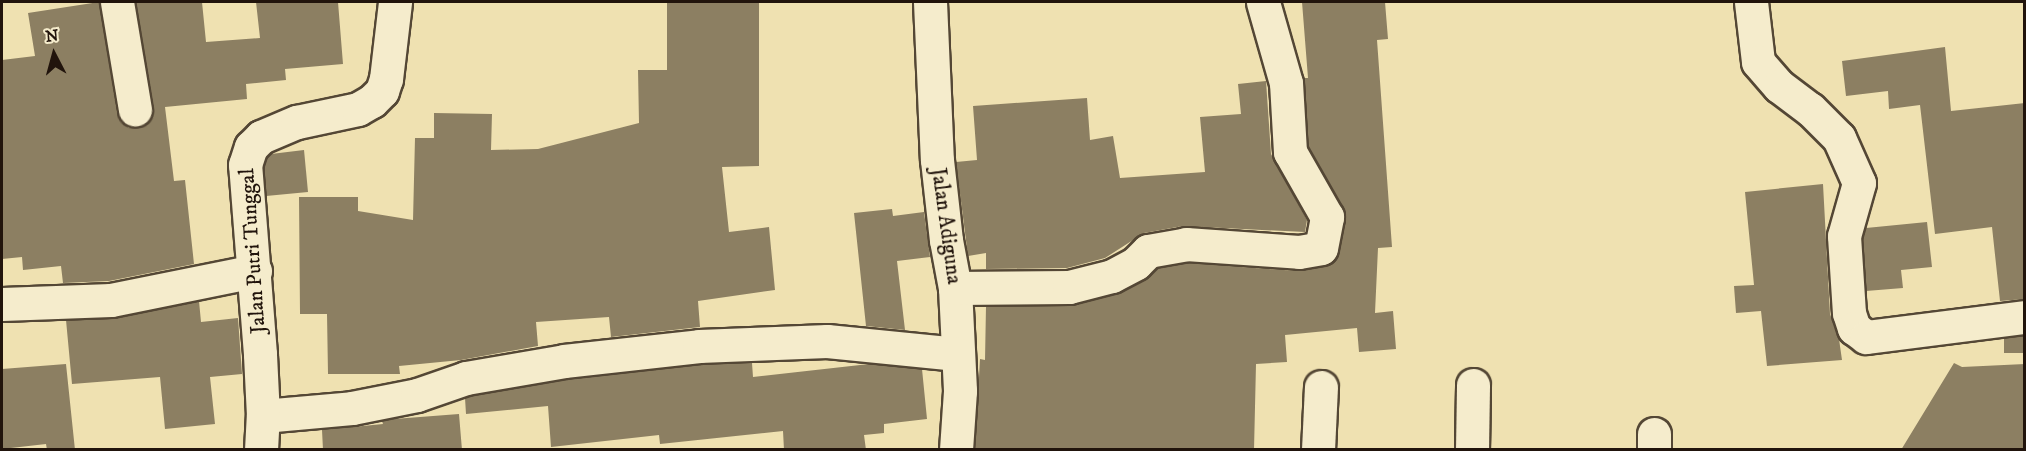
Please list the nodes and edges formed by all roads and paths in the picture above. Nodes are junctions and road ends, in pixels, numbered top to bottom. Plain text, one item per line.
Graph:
1 (117, 2) edge
2 (395, 2) edge
3 (930, 2) edge
4 (1263, 2) edge
5 (1750, 2) edge
6 (135, 110) dead end
7 (255, 271) junction
8 (955, 288) junction
9 (2, 304) edge
10 (2025, 317) edge
11 (957, 354) junction
12 (1473, 385) dead end
13 (1321, 387) dead end
14 (263, 416) junction
15 (261, 450) edge
16 (956, 450) edge
17 (1318, 450) edge
18 (1472, 450) edge

1 - 6 street
2 - 7 street, Jalan Putri Tunggal
3 - 8 street, Jalan Adiguna
4 - 8 street
5 - 10 street
7 - 9 street
7 - 14 street, Jalan Putri Tunggal
8 - 11 street, Jalan Adiguna
11 - 14 street
11 - 16 street, Jalan Adiguna
12 - 18 street
13 - 17 street
14 - 15 street, Jalan Putri Tunggal

